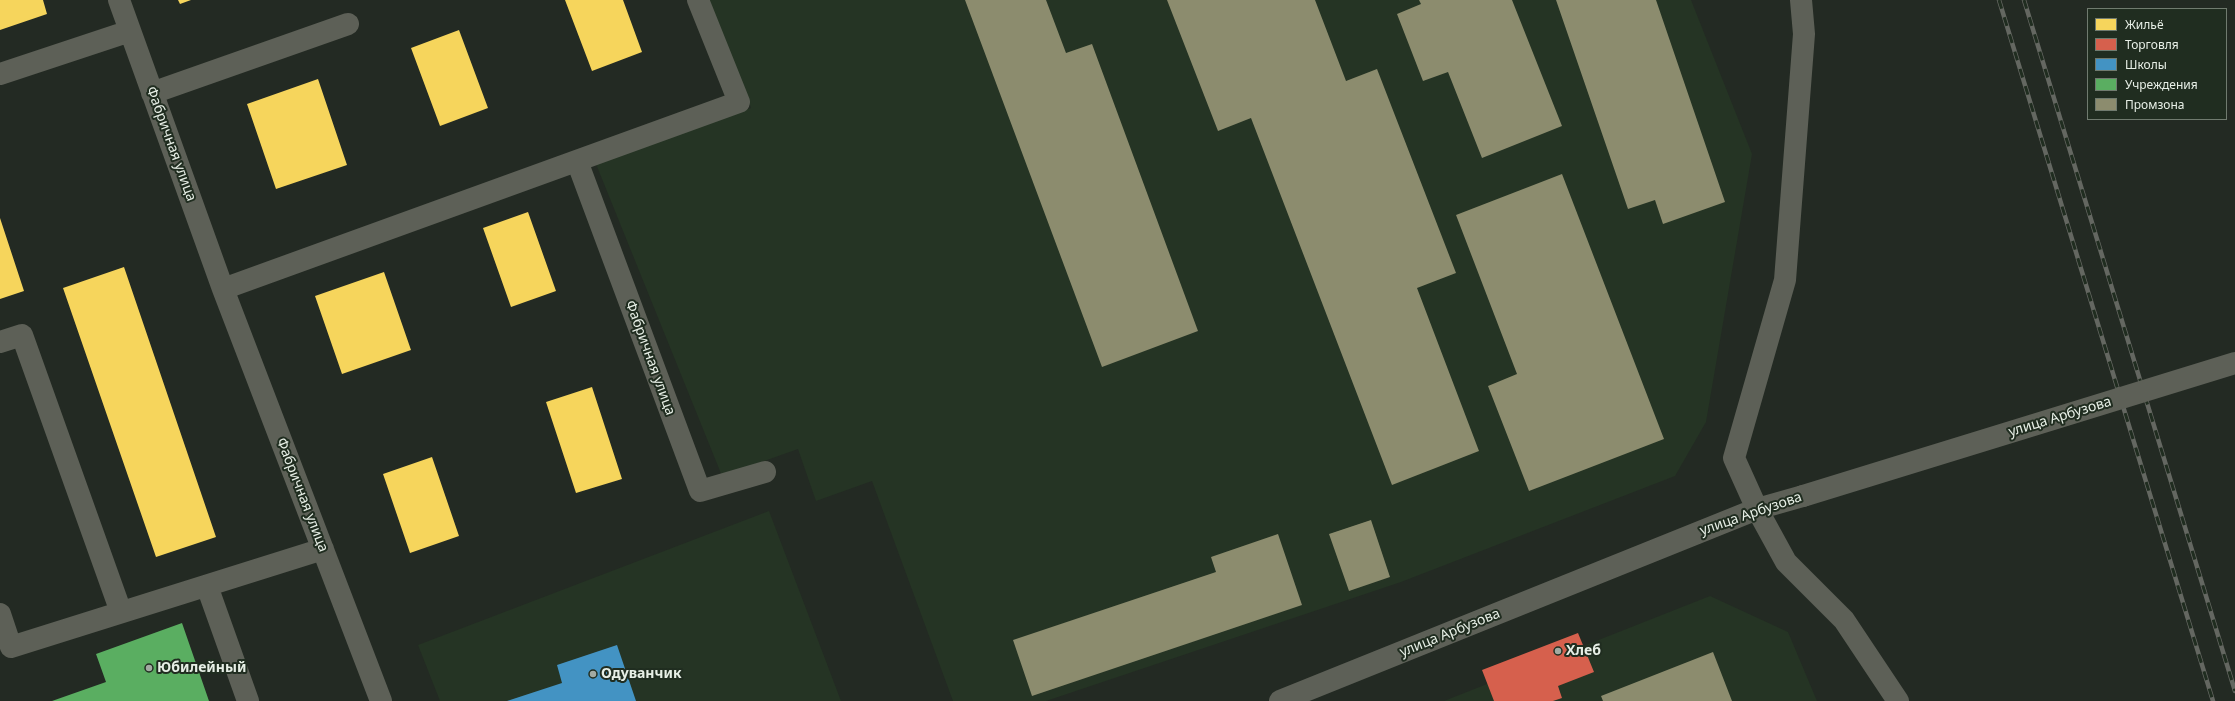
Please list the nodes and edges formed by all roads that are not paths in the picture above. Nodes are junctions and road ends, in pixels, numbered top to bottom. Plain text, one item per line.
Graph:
1 (119, 0) edge
2 (698, 0) edge
3 (1801, 0) edge
4 (348, 24) dead end
5 (130, 31) junction
6 (0, 74) edge
7 (152, 93) junction
8 (577, 160) junction
9 (222, 289) junction
10 (0, 342) edge
11 (2235, 363) edge
12 (765, 472) dead end
13 (1757, 509) junction
14 (323, 549) junction
15 (207, 586) junction
16 (121, 612) junction
17 (0, 614) edge
18 (6, 649) edge
19 (248, 701) edge
20 (381, 701) edge
21 (1280, 701) edge
22 (1898, 701) edge

1 - 5 street, Фабричная улица
2 - 8 street
3 - 13 street
4 - 7 street
5 - 6 street
5 - 7 street, Фабричная улица
7 - 9 street, Фабричная улица
8 - 9 street
8 - 12 street, Фабричная улица
9 - 14 street, Фабричная улица
10 - 16 street
11 - 13 street, улица Арбузова, bridge
13 - 21 street, улица Арбузова
13 - 22 street
14 - 15 street
14 - 20 street, Фабричная улица
15 - 16 street
15 - 19 street
16 - 18 street
17 - 18 street

